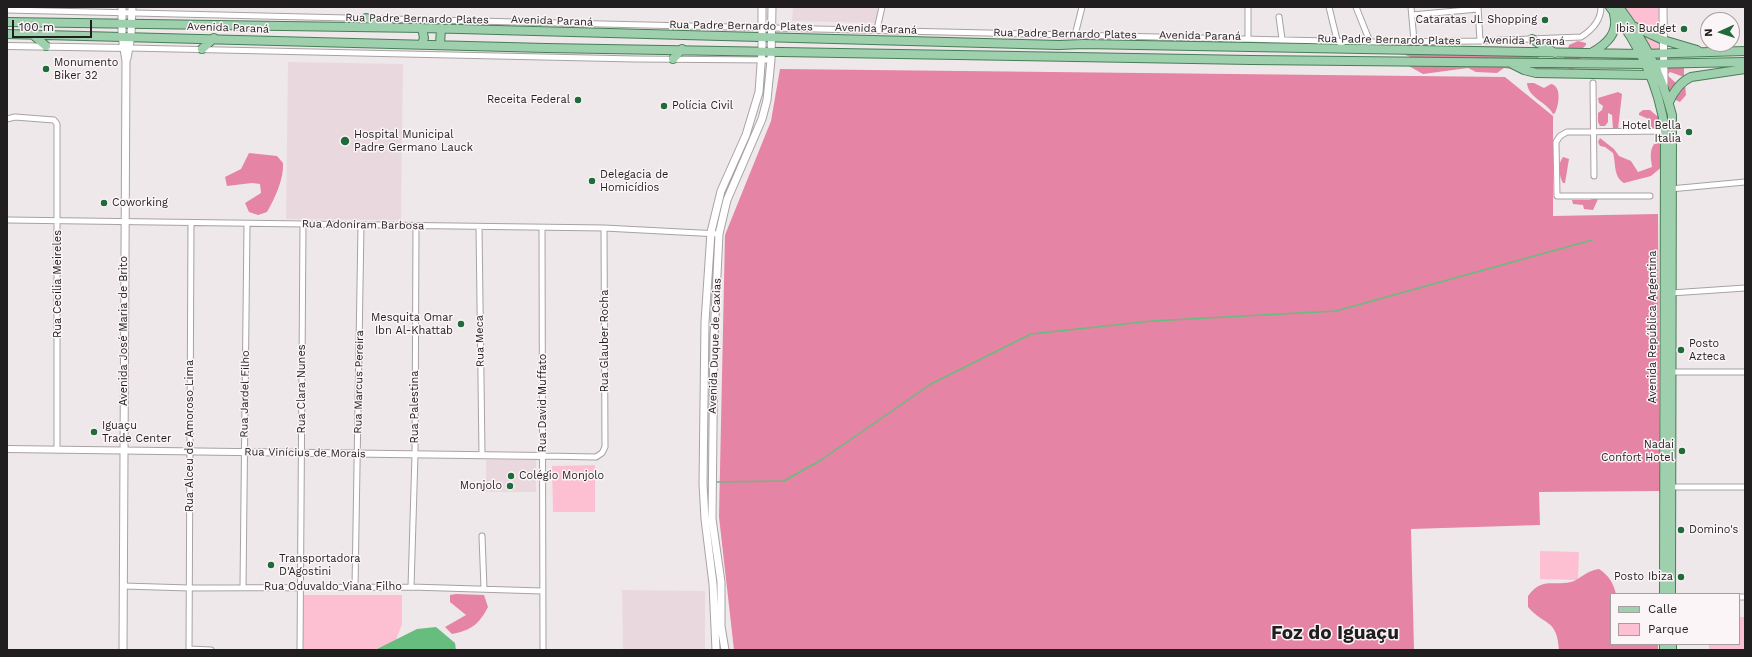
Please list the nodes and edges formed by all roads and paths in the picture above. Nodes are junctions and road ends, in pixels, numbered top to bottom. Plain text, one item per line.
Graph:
1 (762, 7) edge
2 (772, 7) edge
3 (882, 7) edge
4 (1082, 7) edge
5 (1248, 7) edge
6 (1328, 7) edge
7 (1356, 7) edge
8 (1411, 7) edge
9 (1601, 7) edge
10 (1663, 7) edge
11 (1478, 8) edge
12 (1614, 8) edge
13 (7, 10) edge
14 (122, 10) edge
15 (131, 10) edge
16 (1412, 15) junction
17 (1279, 17) dead end
18 (366, 18) junction
19 (7, 22) edge
20 (122, 25) junction
21 (131, 25) junction
22 (1633, 26) junction
23 (762, 27) junction
24 (772, 27) junction
25 (402, 28) junction
26 (422, 28) junction
27 (441, 28) junction
28 (877, 29) junction
29 (7, 34) edge
30 (32, 34) junction
31 (1075, 35) junction
32 (126, 36) junction
33 (762, 37) junction
34 (214, 38) junction
35 (772, 38) junction
36 (1248, 38) junction
37 (1282, 39) junction
38 (1532, 39) junction
39 (1337, 40) junction
40 (1663, 40) junction
41 (1414, 41) junction
42 (1480, 41) junction
43 (1370, 42) junction
44 (422, 44) junction
45 (1083, 44) junction
46 (440, 45) junction
47 (1060, 45) junction
48 (7, 46) edge
49 (46, 46) junction
50 (126, 48) junction
51 (682, 49) junction
52 (202, 50) junction
53 (1345, 50) junction
54 (772, 51) junction
55 (1745, 51) edge
56 (1556, 53) junction
57 (1709, 53) junction
58 (1589, 54) junction
59 (1641, 54) junction
60 (1650, 54) junction
61 (1662, 54) junction
62 (762, 55) junction
63 (1061, 56) junction
64 (1080, 57) junction
65 (673, 59) junction
66 (772, 60) junction
67 (1745, 62) edge
68 (1512, 63) junction
69 (1659, 63) junction
70 (1646, 64) junction
71 (1745, 69) edge
72 (1651, 75) junction
73 (1593, 84) dead end
74 (1669, 102) junction
75 (7, 119) edge
76 (1665, 131) junction
77 (1593, 132) junction
78 (1594, 176) dead end
79 (1745, 182) edge
80 (1668, 189) junction
81 (1650, 196) dead end
82 (7, 220) edge
83 (58, 220) junction
84 (124, 221) junction
85 (191, 223) junction
86 (247, 224) junction
87 (303, 224) junction
88 (360, 225) junction
89 (416, 226) junction
90 (479, 227) junction
91 (542, 228) junction
92 (604, 228) junction
93 (711, 232) junction
94 (719, 234) junction
95 (1745, 288) edge
96 (1671, 293) junction
97 (1668, 372) junction
98 (1745, 372) edge
99 (7, 449) edge
100 (57, 450) junction
101 (124, 450) junction
102 (190, 451) junction
103 (244, 452) junction
104 (302, 453) junction
105 (358, 453) junction
106 (602, 453) joint
107 (415, 455) junction
108 (482, 456) junction
109 (544, 456) junction
110 (1745, 487) edge
111 (1668, 488) junction
112 (709, 519) junction
113 (482, 536) dead end
114 (124, 586) junction
115 (300, 587) junction
116 (355, 587) junction
117 (411, 587) junction
118 (189, 588) junction
119 (243, 588) junction
120 (484, 589) junction
121 (542, 591) junction
122 (1664, 593) edge
123 (1672, 593) edge
124 (123, 650) edge
125 (189, 650) edge
126 (211, 650) edge
127 (300, 650) edge
128 (543, 650) edge
129 (716, 650) edge
130 (725, 650) edge

1 - 23 main road, Avenida Duque de Caxias
2 - 24 main road, Avenida Duque de Caxias
3 - 28 street
4 - 31 street
5 - 36 street
6 - 39 street
7 - 43 street
8 - 16 street
9 - 38 street, Rua Padre Bernardo Plates
10 - 40 main road, Avenida República Argentina
11 - 16 street
11 - 42 street
12 - 22 main road
12 - 58 main road
12 - 59 main road, Avenida República Argentina
13 - 14 street, Rua Padre Bernardo Plates
14 - 15 street, Rua Padre Bernardo Plates
14 - 20 main road, Avenida José Maria de Brito
15 - 18 street, Rua Padre Bernardo Plates
15 - 21 main road, Avenida José Maria de Brito
16 - 41 street
17 - 37 street
18 - 23 street, Rua Padre Bernardo Plates
18 - 25 main road
19 - 20 main road, Avenida Paraná
20 - 21 main road, Avenida Paraná
20 - 32 main road, Avenida José Maria de Brito
21 - 25 main road, Avenida Paraná
21 - 32 main road, Avenida José Maria de Brito
22 - 40 main road
22 - 60 main road
23 - 24 street, Rua Padre Bernardo Plates
23 - 33 main road, Avenida Duque de Caxias
24 - 28 street, Rua Padre Bernardo Plates
24 - 35 main road, Avenida Duque de Caxias
25 - 26 main road, Avenida Paraná
26 - 27 main road, Avenida Paraná
26 - 44 main road
27 - 33 main road, Avenida Paraná
27 - 46 main road
28 - 31 street, Rua Padre Bernardo Plates
29 - 30 main road, Avenida Paraná
30 - 32 main road, Avenida Paraná
30 - 49 main road
31 - 36 street, Rua Padre Bernardo Plates
32 - 34 main road, Avenida Paraná
32 - 50 main road, Avenida José Maria de Brito
33 - 35 main road, Avenida Paraná
33 - 62 main road, Avenida Duque de Caxias
34 - 44 main road, Avenida Paraná
34 - 52 main road
35 - 47 main road, Avenida Paraná
35 - 54 main road, Avenida Duque de Caxias
36 - 37 street, Rua Padre Bernardo Plates
37 - 39 street, Rua Padre Bernardo Plates
38 - 42 street, Rua Padre Bernardo Plates
38 - 56 main road
39 - 43 street, Rua Padre Bernardo Plates
39 - 53 street
40 - 57 main road
40 - 61 main road, Avenida República Argentina
41 - 42 street, Rua Padre Bernardo Plates
41 - 43 street, Rua Padre Bernardo Plates
44 - 46 main road, Avenida Paraná
45 - 47 main road, Avenida Paraná
45 - 53 main road, Avenida Paraná
45 - 64 main road
46 - 51 main road, Avenida Paraná
47 - 63 main road
48 - 49 street
49 - 50 street
50 - 52 street
50 - 84 main road, Avenida José Maria de Brito
51 - 62 main road, Avenida Paraná
51 - 65 main road
52 - 65 street
53 - 56 main road, Avenida Paraná
54 - 62 main road, Avenida Paraná
54 - 63 main road, Avenida Paraná
54 - 66 main road, Avenida Duque de Caxias
55 - 57 main road, Avenida Paraná
56 - 58 main road, Avenida Paraná
57 - 61 main road, Avenida Paraná
58 - 59 main road, Avenida Paraná
59 - 60 main road, Avenida Paraná
59 - 70 main road, Avenida República Argentina
60 - 61 main road, Avenida Paraná
60 - 69 main road
61 - 69 main road, Avenida República Argentina
62 - 65 street
62 - 66 street
62 - 93 main road, Avenida Duque de Caxias
63 - 64 main road, Avenida Paraná
64 - 68 main road, Avenida Paraná
66 - 94 main road, Avenida Duque de Caxias
67 - 69 main road, Avenida Paraná
68 - 70 main road, Avenida Paraná
68 - 72 main road
69 - 70 main road, Avenida Paraná
69 - 74 main road, Avenida República Argentina
70 - 72 main road, Avenida República Argentina
71 - 74 main road
72 - 76 main road, Avenida República Argentina
73 - 77 street
74 - 80 main road, Avenida República Argentina
75 - 83 street, Rua Cecília Meireles
76 - 77 street
76 - 80 main road, Avenida República Argentina
77 - 78 street
77 - 81 street
79 - 80 street
80 - 96 main road, Avenida República Argentina
80 - 97 main road, Avenida República Argentina
82 - 83 street, Rua Adoniram Barbosa
83 - 84 street, Rua Adoniram Barbosa
83 - 100 street, Rua Cecília Meireles
84 - 85 street, Rua Adoniram Barbosa
84 - 101 main road, Avenida José Maria de Brito
85 - 86 street, Rua Adoniram Barbosa
85 - 102 street, Rua Alceu de Amoroso Lima
86 - 87 street, Rua Adoniram Barbosa
86 - 103 street, Rua Jardel Filho
87 - 88 street, Rua Adoniram Barbosa
87 - 104 street, Rua Clara Nunes
88 - 89 street, Rua Adoniram Barbosa
88 - 105 street, Rua Marcus Pereira
89 - 90 street, Rua Adoniram Barbosa
89 - 107 street, Rua Palestina
90 - 91 street, Rua Adoniram Barbosa
90 - 108 street, Rua Meca
91 - 92 street, Rua Adoniram Barbosa
91 - 109 street, Rua David Muffato
92 - 93 street, Rua Adoniram Barbosa
92 - 106 street, Rua Glauber Rocha
93 - 94 street, Rua Adoniram Barbosa
93 - 112 main road, Avenida Duque de Caxias
94 - 112 main road, Avenida Duque de Caxias
95 - 96 street
96 - 97 main road, Avenida República Argentina
97 - 98 street
97 - 111 main road, Avenida República Argentina
99 - 100 street, Rua Vinícius de Morais
100 - 101 street, Rua Vinícius de Morais
101 - 102 street, Rua Vinícius de Morais
101 - 114 main road, Avenida José Maria de Brito
102 - 103 street, Rua Vinícius de Morais
102 - 118 street, Rua Alceu de Amoroso Lima
103 - 104 street, Rua Vinícius de Morais
103 - 119 street, Rua Jardel Filho
104 - 105 street, Rua Vinícius de Morais
104 - 115 street, Rua Clara Nunes
105 - 107 street, Rua Vinícius de Morais
105 - 116 street, Rua Marcus Pereira
106 - 109 street, Rua Vinícius de Morais
107 - 108 street, Rua Vinícius de Morais
107 - 117 street, Rua Palestina
108 - 109 street, Rua Vinícius de Morais
109 - 121 street, Rua David Muffato
110 - 111 street
111 - 122 main road, Avenida República Argentina
111 - 123 main road, Avenida República Argentina
112 - 129 main road, Avenida Duque de Caxias
112 - 130 main road, Avenida Duque de Caxias
113 - 120 street
114 - 118 street, Rua Oduvaldo Viana Filho
114 - 124 main road, Avenida José Maria de Brito
115 - 116 street, Rua Oduvaldo Viana Filho
115 - 119 street, Rua Oduvaldo Viana Filho
115 - 127 street, Rua Clara Nunes
116 - 117 street, Rua Oduvaldo Viana Filho
117 - 120 street, Rua Oduvaldo Viana Filho
118 - 119 street, Rua Oduvaldo Viana Filho
118 - 125 street, Rua Alceu de Amoroso Lima
120 - 121 street, Rua Oduvaldo Viana Filho
121 - 128 street, Rua David Muffato
125 - 126 street

